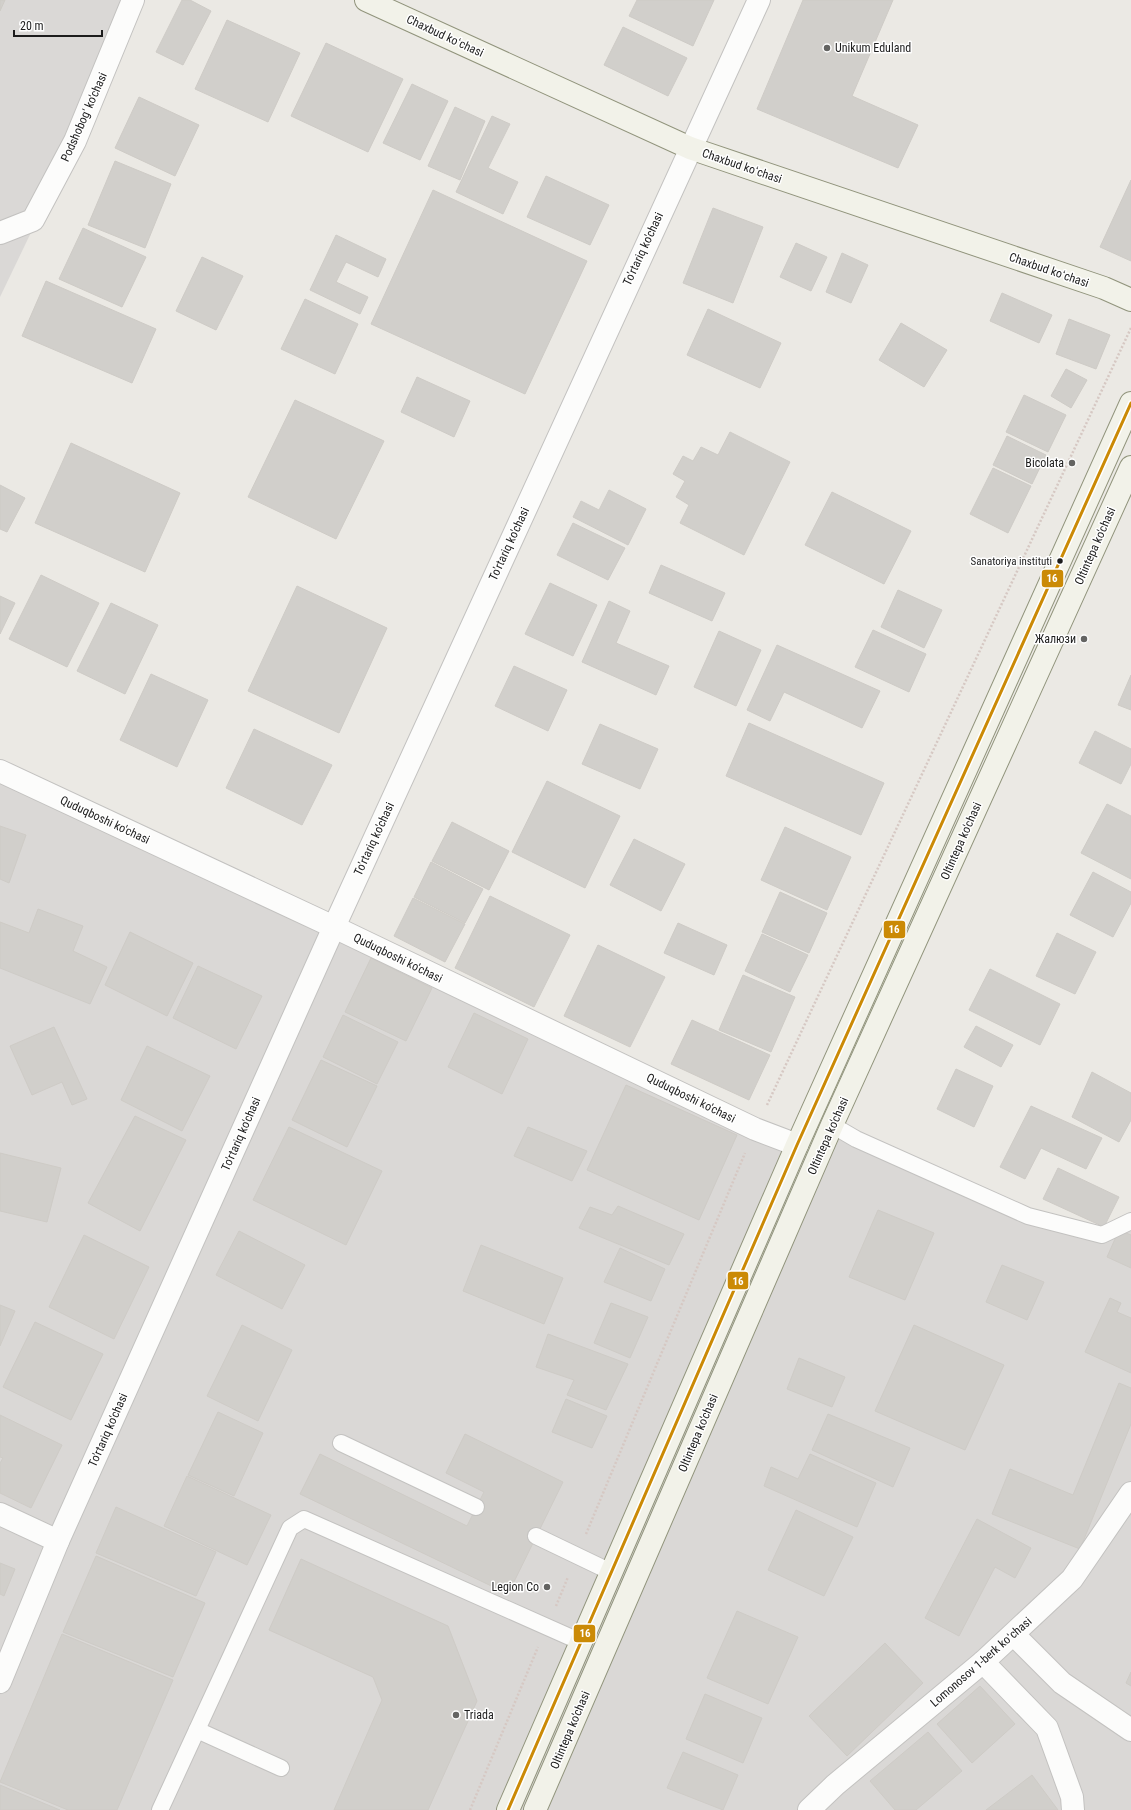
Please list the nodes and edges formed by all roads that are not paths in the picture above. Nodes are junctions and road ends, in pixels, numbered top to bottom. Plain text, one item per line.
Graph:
1 (133, 0) edge
2 (366, 0) edge
3 (758, 0) edge
4 (690, 148) junction
5 (0, 233) edge
6 (1131, 300) edge
7 (1131, 403) edge
8 (1131, 467) edge
9 (0, 771) edge
10 (334, 927) junction
11 (832, 1125) junction
12 (797, 1145) junction
13 (819, 1155) junction
14 (1131, 1221) edge
15 (341, 1443) dead end
16 (1131, 1493) edge
17 (476, 1507) dead end
18 (0, 1514) edge
19 (536, 1536) dead end
20 (58, 1541) junction
21 (611, 1572) junction
22 (1014, 1635) junction
23 (581, 1642) junction
24 (983, 1662) junction
25 (0, 1682) edge
26 (197, 1730) junction
27 (1131, 1730) edge
28 (281, 1768) dead end
29 (160, 1810) edge
30 (508, 1810) edge
31 (535, 1810) edge
32 (809, 1810) edge
33 (1073, 1810) edge

1 - 5 street, Podshobog' ko'chasi
2 - 4 main road, Chaxbud koʻchasi
3 - 4 street, To'rtariq ko'chasi
4 - 6 main road, Chaxbud koʻchasi
4 - 10 street, To'rtariq ko'chasi
7 - 12 main road, Oltintepa ko'chasi
8 - 11 main road, Oltintepa ko'chasi
9 - 10 street, Quduqboshi ko'chasi
10 - 12 street, Quduqboshi ko'chasi
10 - 20 street, To'rtariq ko'chasi
11 - 13 main road, Oltintepa ko'chasi
11 - 14 lane
12 - 13 main road
12 - 21 main road, Oltintepa ko'chasi
13 - 31 main road, Oltintepa ko'chasi
15 - 17 lane
16 - 22 street, Lomonosov 1-berk koʻchasi
18 - 20 street
19 - 21 lane
20 - 25 street, To'rtariq ko'chasi
21 - 23 main road, Oltintepa ko'chasi
22 - 24 street, Lomonosov 1-berk koʻchasi
22 - 27 street
23 - 26 lane
23 - 30 main road, Oltintepa ko'chasi
24 - 32 street, Lomonosov 1-berk koʻchasi
24 - 33 street
26 - 28 lane
26 - 29 lane

